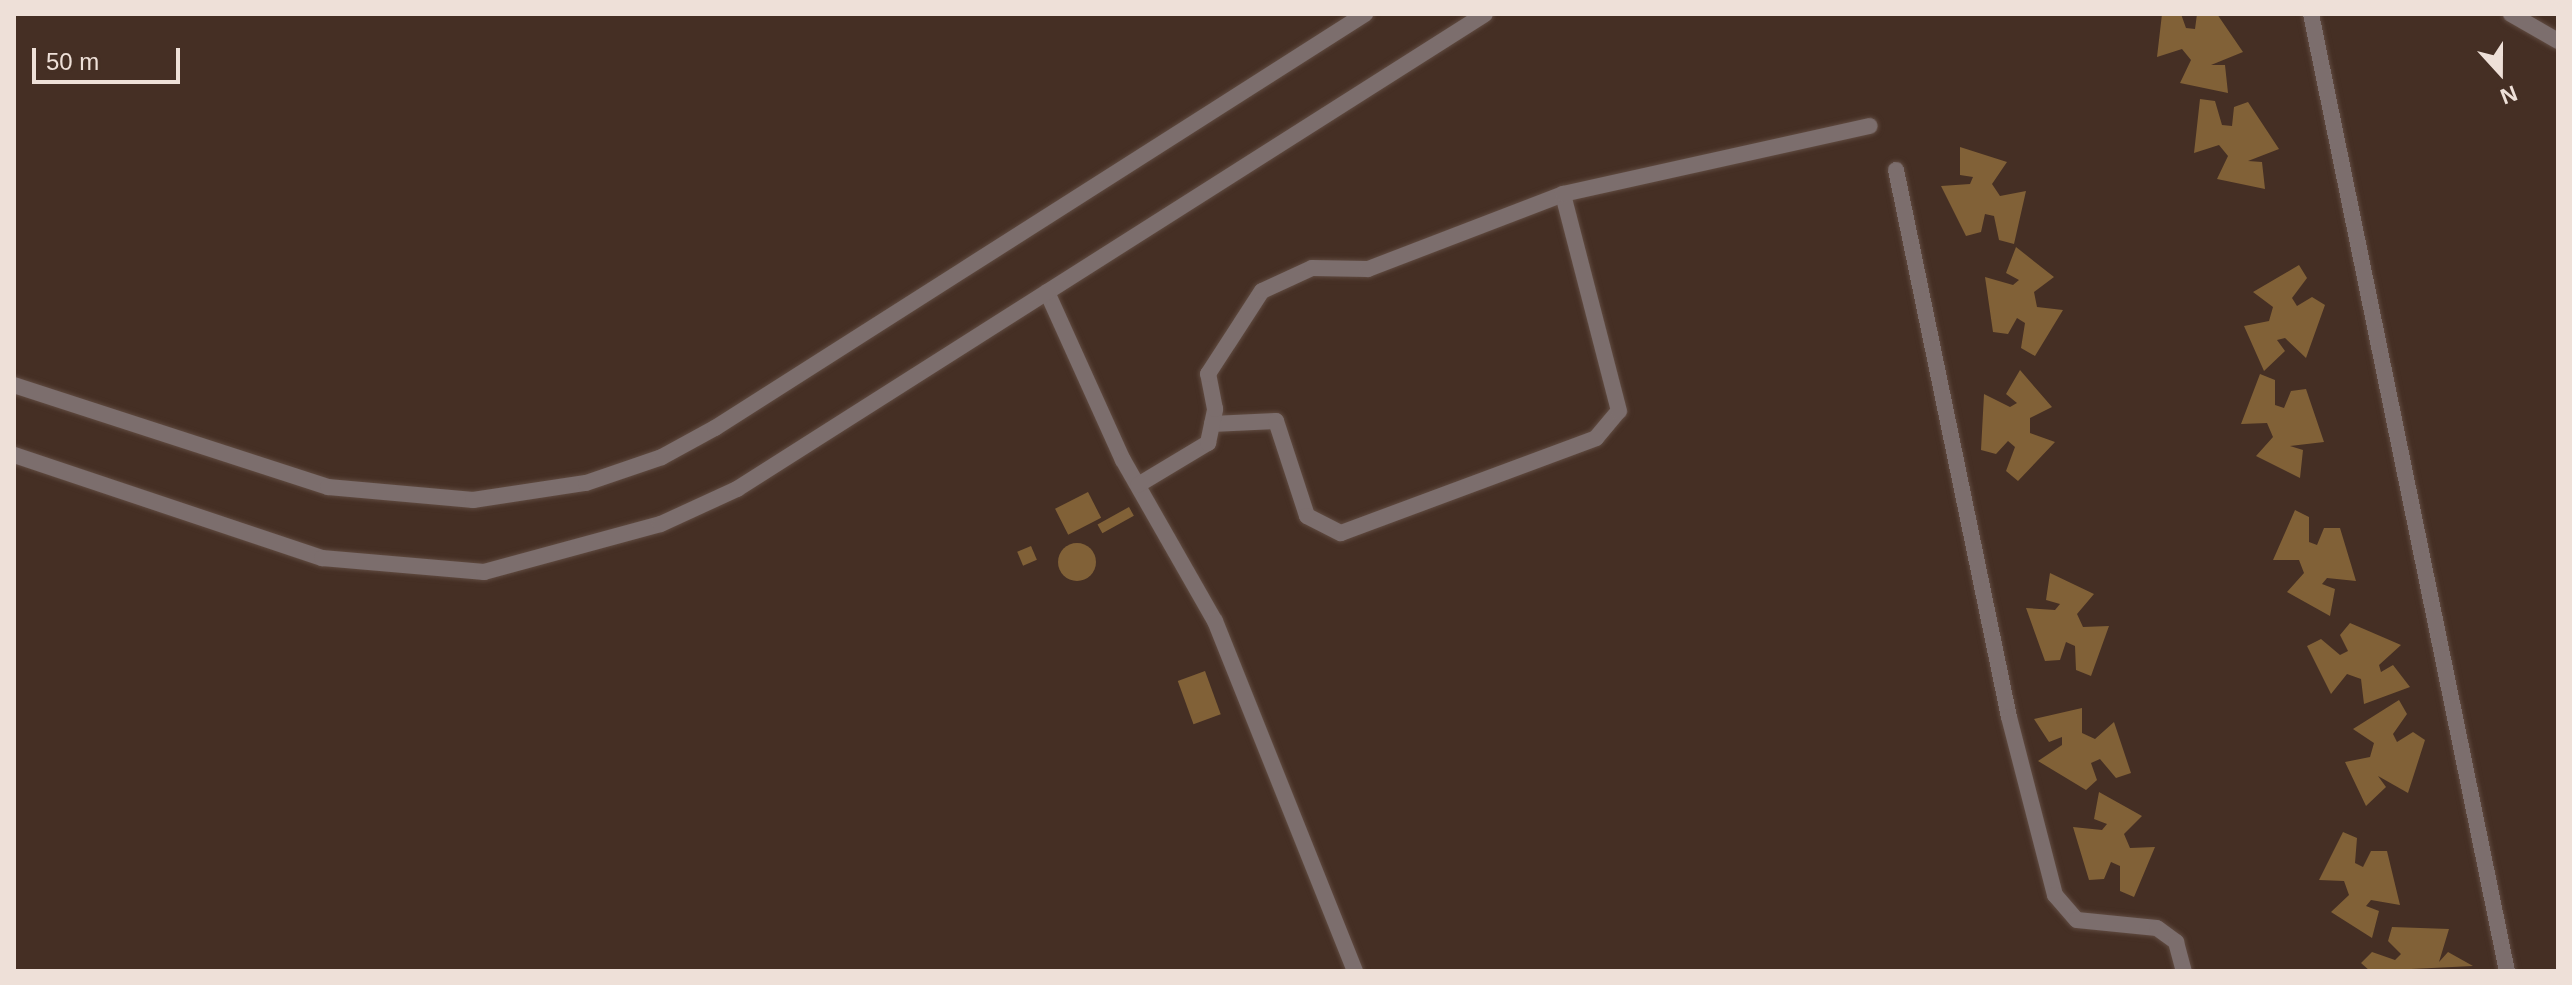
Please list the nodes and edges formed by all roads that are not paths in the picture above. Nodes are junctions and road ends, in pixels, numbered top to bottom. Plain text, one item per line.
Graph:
1 (1365, 14) edge
2 (1485, 14) edge
3 (2311, 14) edge
4 (2511, 14) edge
5 (2558, 41) edge
6 (1870, 126) dead end
7 (1896, 170) dead end
8 (1563, 194) junction
9 (1047, 292) junction
10 (14, 385) edge
11 (1212, 424) junction
12 (14, 455) edge
13 (1138, 485) junction
14 (1355, 971) edge
15 (2184, 971) edge
16 (2507, 971) edge

1 - 10 street
2 - 9 street
3 - 16 street
4 - 5 street
6 - 8 street
7 - 15 street
8 - 11 street
8 - 11 street
9 - 12 street
9 - 13 street
11 - 13 street
13 - 14 street

